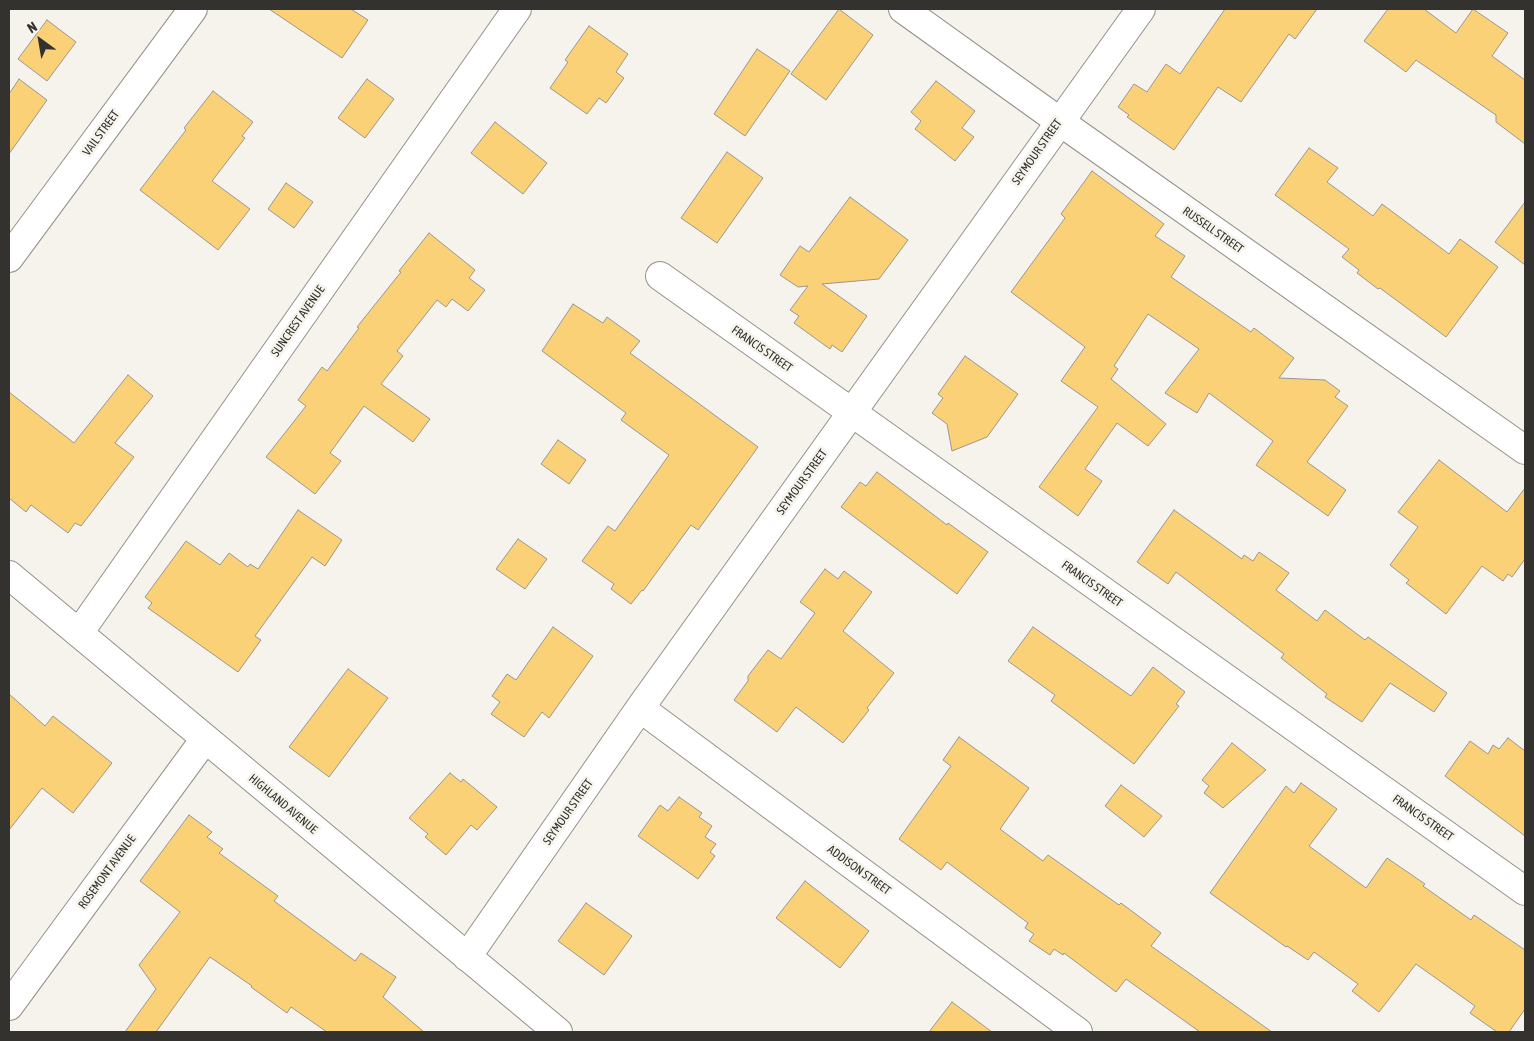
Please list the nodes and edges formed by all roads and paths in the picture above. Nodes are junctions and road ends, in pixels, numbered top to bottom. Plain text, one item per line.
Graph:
1 (193, 9) edge
2 (517, 9) edge
3 (903, 9) edge
4 (1141, 9) edge
5 (1059, 122) junction
6 (9, 258) edge
7 (660, 276) dead end
8 (852, 413) junction
9 (1525, 450) edge
10 (9, 575) edge
11 (79, 633) junction
12 (640, 708) junction
13 (205, 739) junction
14 (1525, 891) edge
15 (467, 957) junction
16 (9, 1006) edge
17 (1071, 1030) edge
18 (558, 1032) edge

1 - 6 street, VAIL STREET
2 - 11 street, SUNCREST AVENUE
3 - 5 street, RUSSELL STREET
4 - 5 street, SEYMOUR STREET
5 - 8 street, SEYMOUR STREET
5 - 9 street, RUSSELL STREET
7 - 8 street, FRANCIS STREET
8 - 12 street, SEYMOUR STREET
8 - 14 street, FRANCIS STREET
10 - 11 street, HIGHLAND AVENUE
11 - 13 street, HIGHLAND AVENUE
12 - 15 street, SEYMOUR STREET
12 - 17 street, ADDISON STREET
13 - 15 street, HIGHLAND AVENUE
13 - 16 street, ROSEMONT AVENUE
15 - 18 street, HIGHLAND AVENUE

